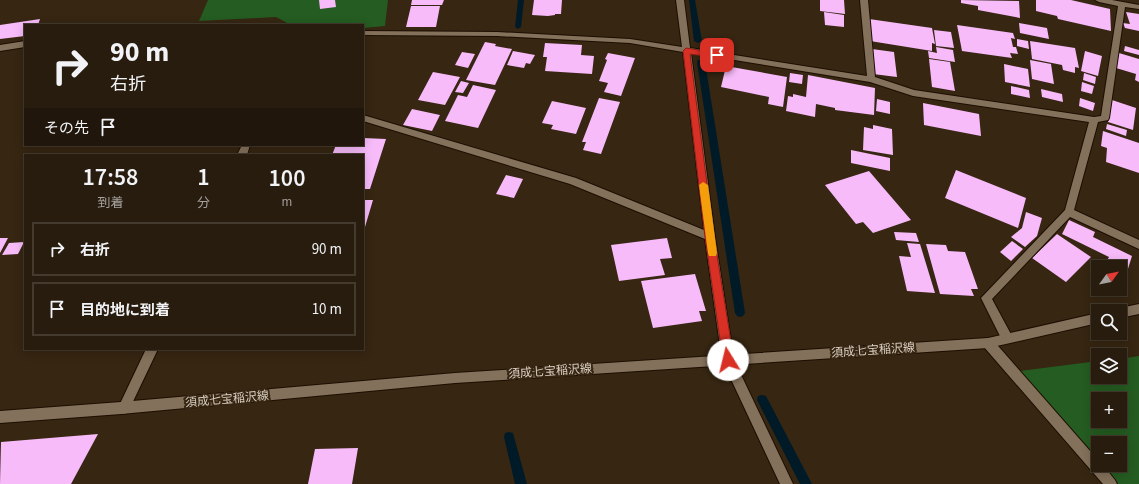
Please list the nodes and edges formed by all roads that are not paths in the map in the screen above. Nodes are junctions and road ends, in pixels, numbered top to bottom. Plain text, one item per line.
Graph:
1 (680, 0) edge
2 (864, 0) edge
3 (1098, 0) edge
4 (1122, 4) junction
5 (1139, 7) edge
6 (364, 33) edge
7 (24, 44) edge
8 (0, 48) edge
9 (686, 51) junction
10 (871, 79) junction
11 (364, 118) edge
12 (1094, 120) junction
13 (1069, 212) junction
14 (710, 237) junction
15 (1139, 245) edge
16 (1139, 309) edge
17 (1127, 312) edge
18 (1091, 320) edge
19 (1008, 338) junction
20 (988, 343) junction
21 (152, 350) edge
22 (728, 360) junction
23 (124, 408) junction
24 (0, 417) edge
25 (786, 484) edge
26 (1111, 484) edge

1 - 9 street
2 - 10 street
3 - 4 street
4 - 5 street
4 - 12 street
6 - 9 street
7 - 8 street
9 - 10 street
9 - 14 street
10 - 12 street
11 - 14 street
12 - 13 street
13 - 15 street
13 - 19 street
14 - 22 street
16 - 17 street
18 - 19 street, 須成七宝稲沢線
19 - 20 street, 須成七宝稲沢線
20 - 22 street, 須成七宝稲沢線
20 - 26 street
21 - 23 street
22 - 23 street, 須成七宝稲沢線
22 - 25 street
23 - 24 street, 須成七宝稲沢線

